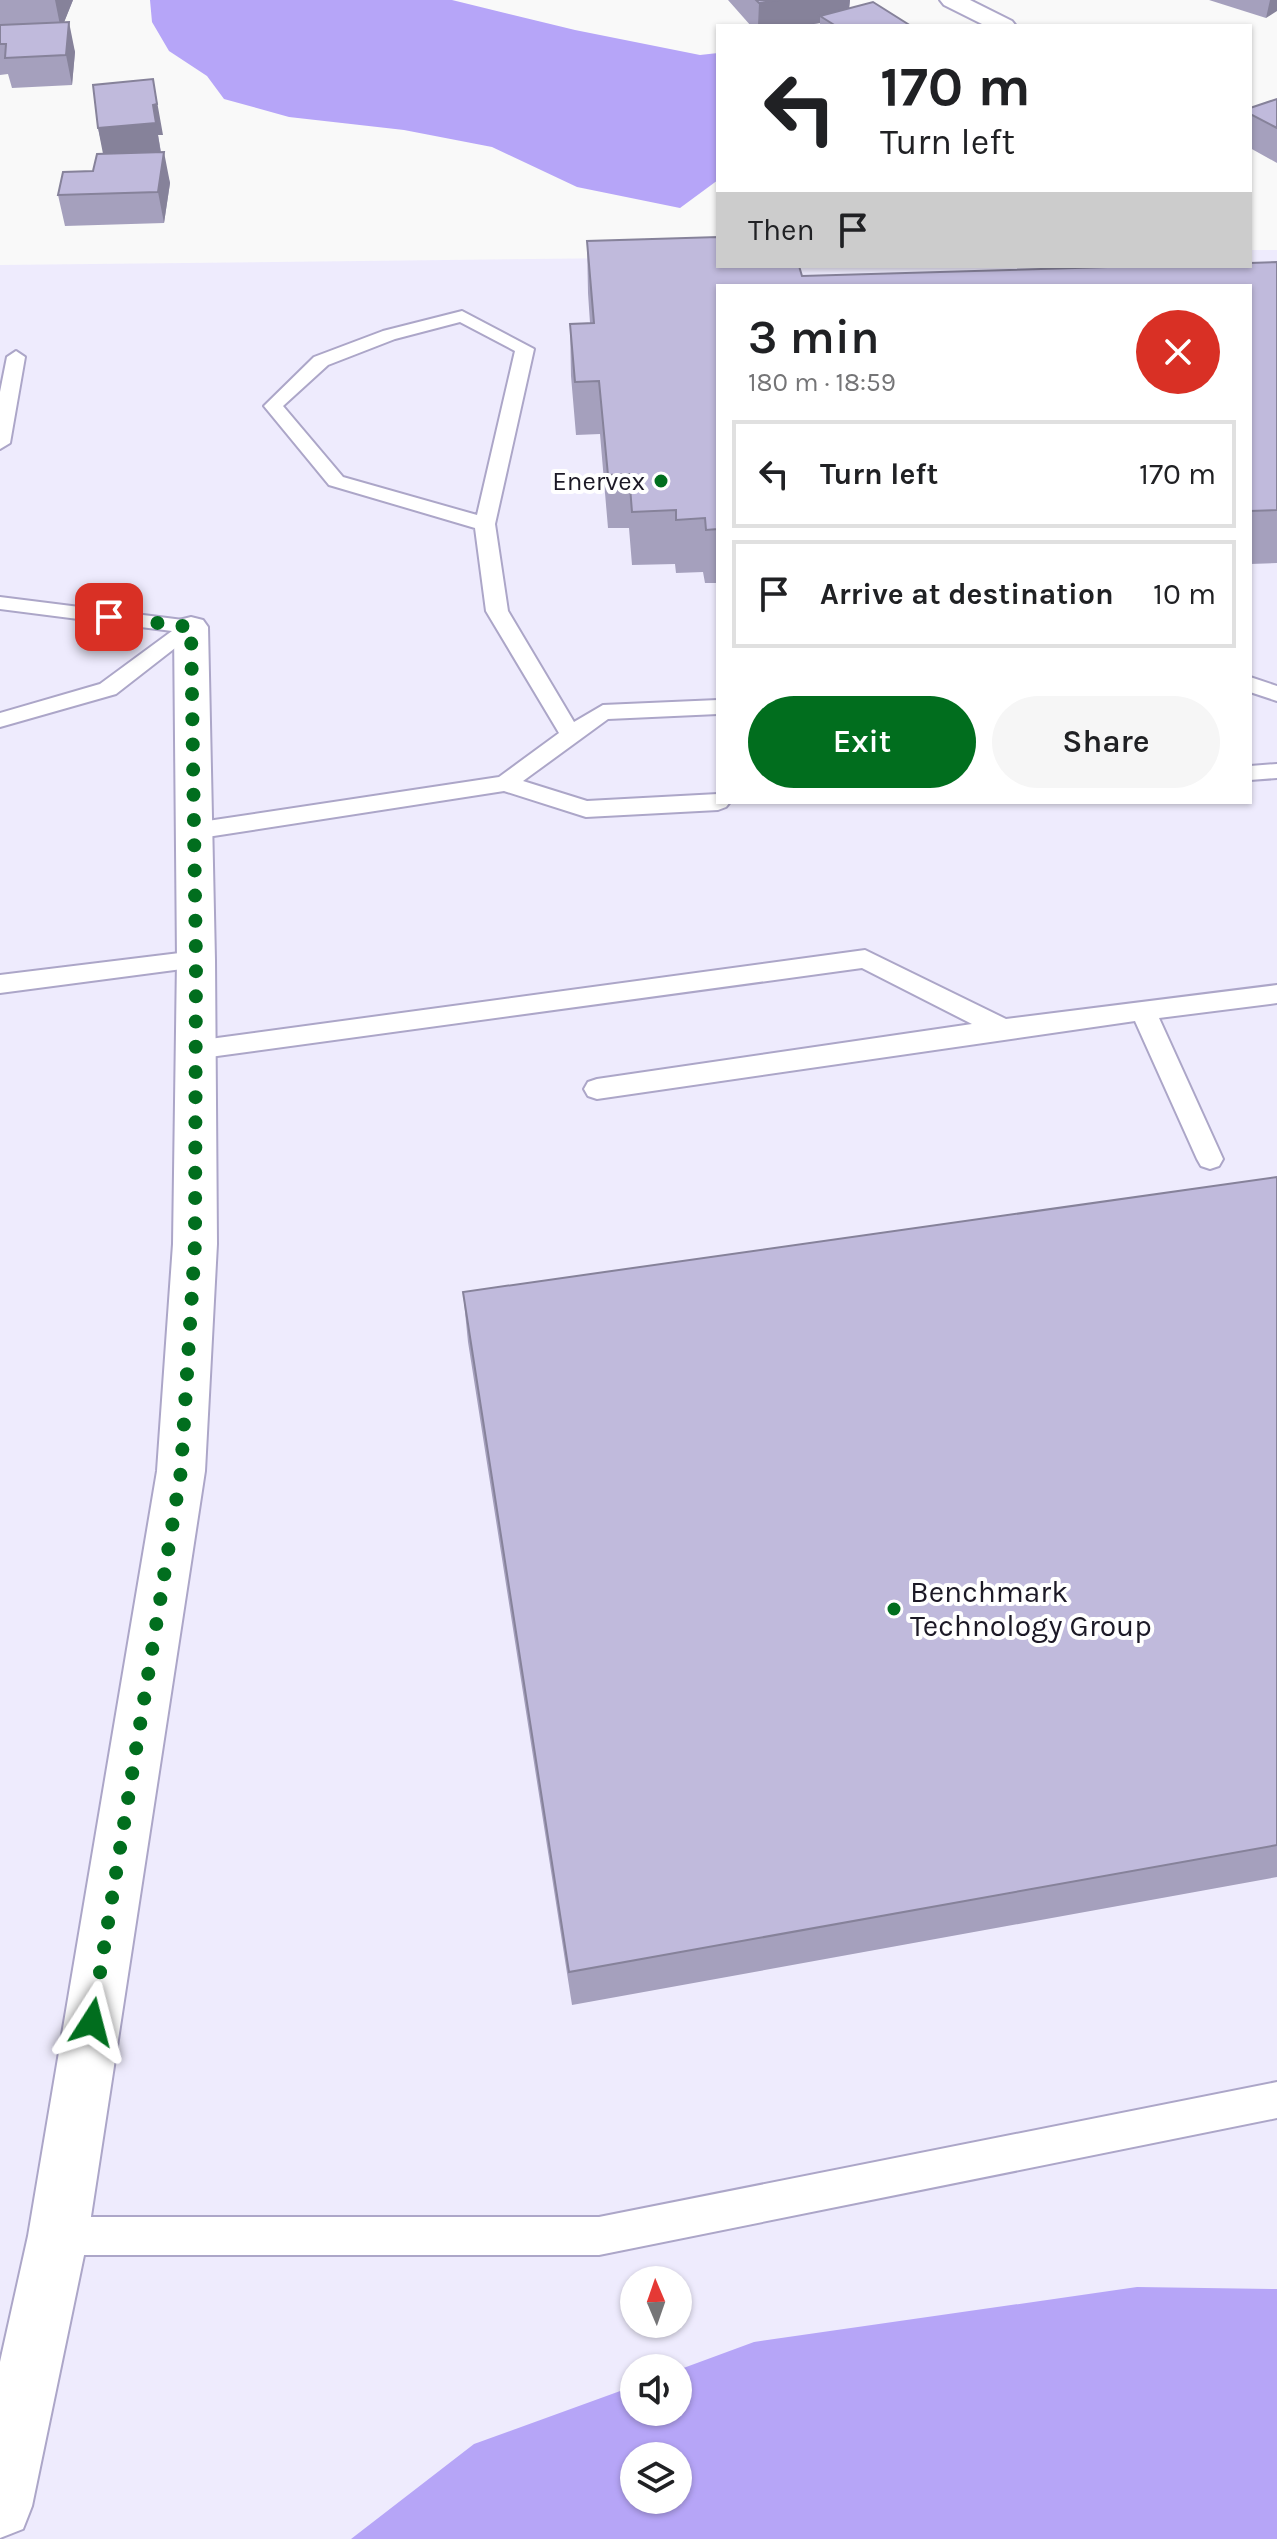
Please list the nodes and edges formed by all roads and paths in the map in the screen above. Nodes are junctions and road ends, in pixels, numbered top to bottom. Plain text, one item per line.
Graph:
1 (952, 0) edge
2 (1000, 24) edge
3 (16, 357) dead end
4 (0, 443) edge
5 (485, 524) junction
6 (0, 603) edge
7 (191, 627) junction
8 (1252, 685) edge
9 (1277, 694) edge
10 (716, 707) edge
11 (0, 720) edge
12 (571, 735) junction
13 (1277, 771) edge
14 (1252, 773) edge
15 (505, 783) junction
16 (716, 802) edge
17 (194, 831) junction
18 (196, 960) junction
19 (0, 984) edge
20 (1277, 994) edge
21 (1143, 1011) junction
22 (1003, 1029) junction
23 (195, 1050) junction
24 (597, 1089) dead end
25 (1210, 1159) dead end
26 (1277, 2100) edge
27 (58, 2236) junction
28 (0, 2506) edge

1 - 2 street
3 - 4 lane
5 - 5 lane
5 - 12 lane
6 - 7 lane
7 - 11 lane
7 - 17 street
8 - 9 lane
10 - 12 lane
12 - 15 lane
13 - 14 lane
15 - 16 lane
15 - 17 lane
17 - 18 street
18 - 19 lane
18 - 23 street
20 - 21 lane
21 - 22 lane
21 - 25 lane
22 - 23 lane
22 - 24 lane
23 - 27 street
26 - 27 lane
27 - 28 street

